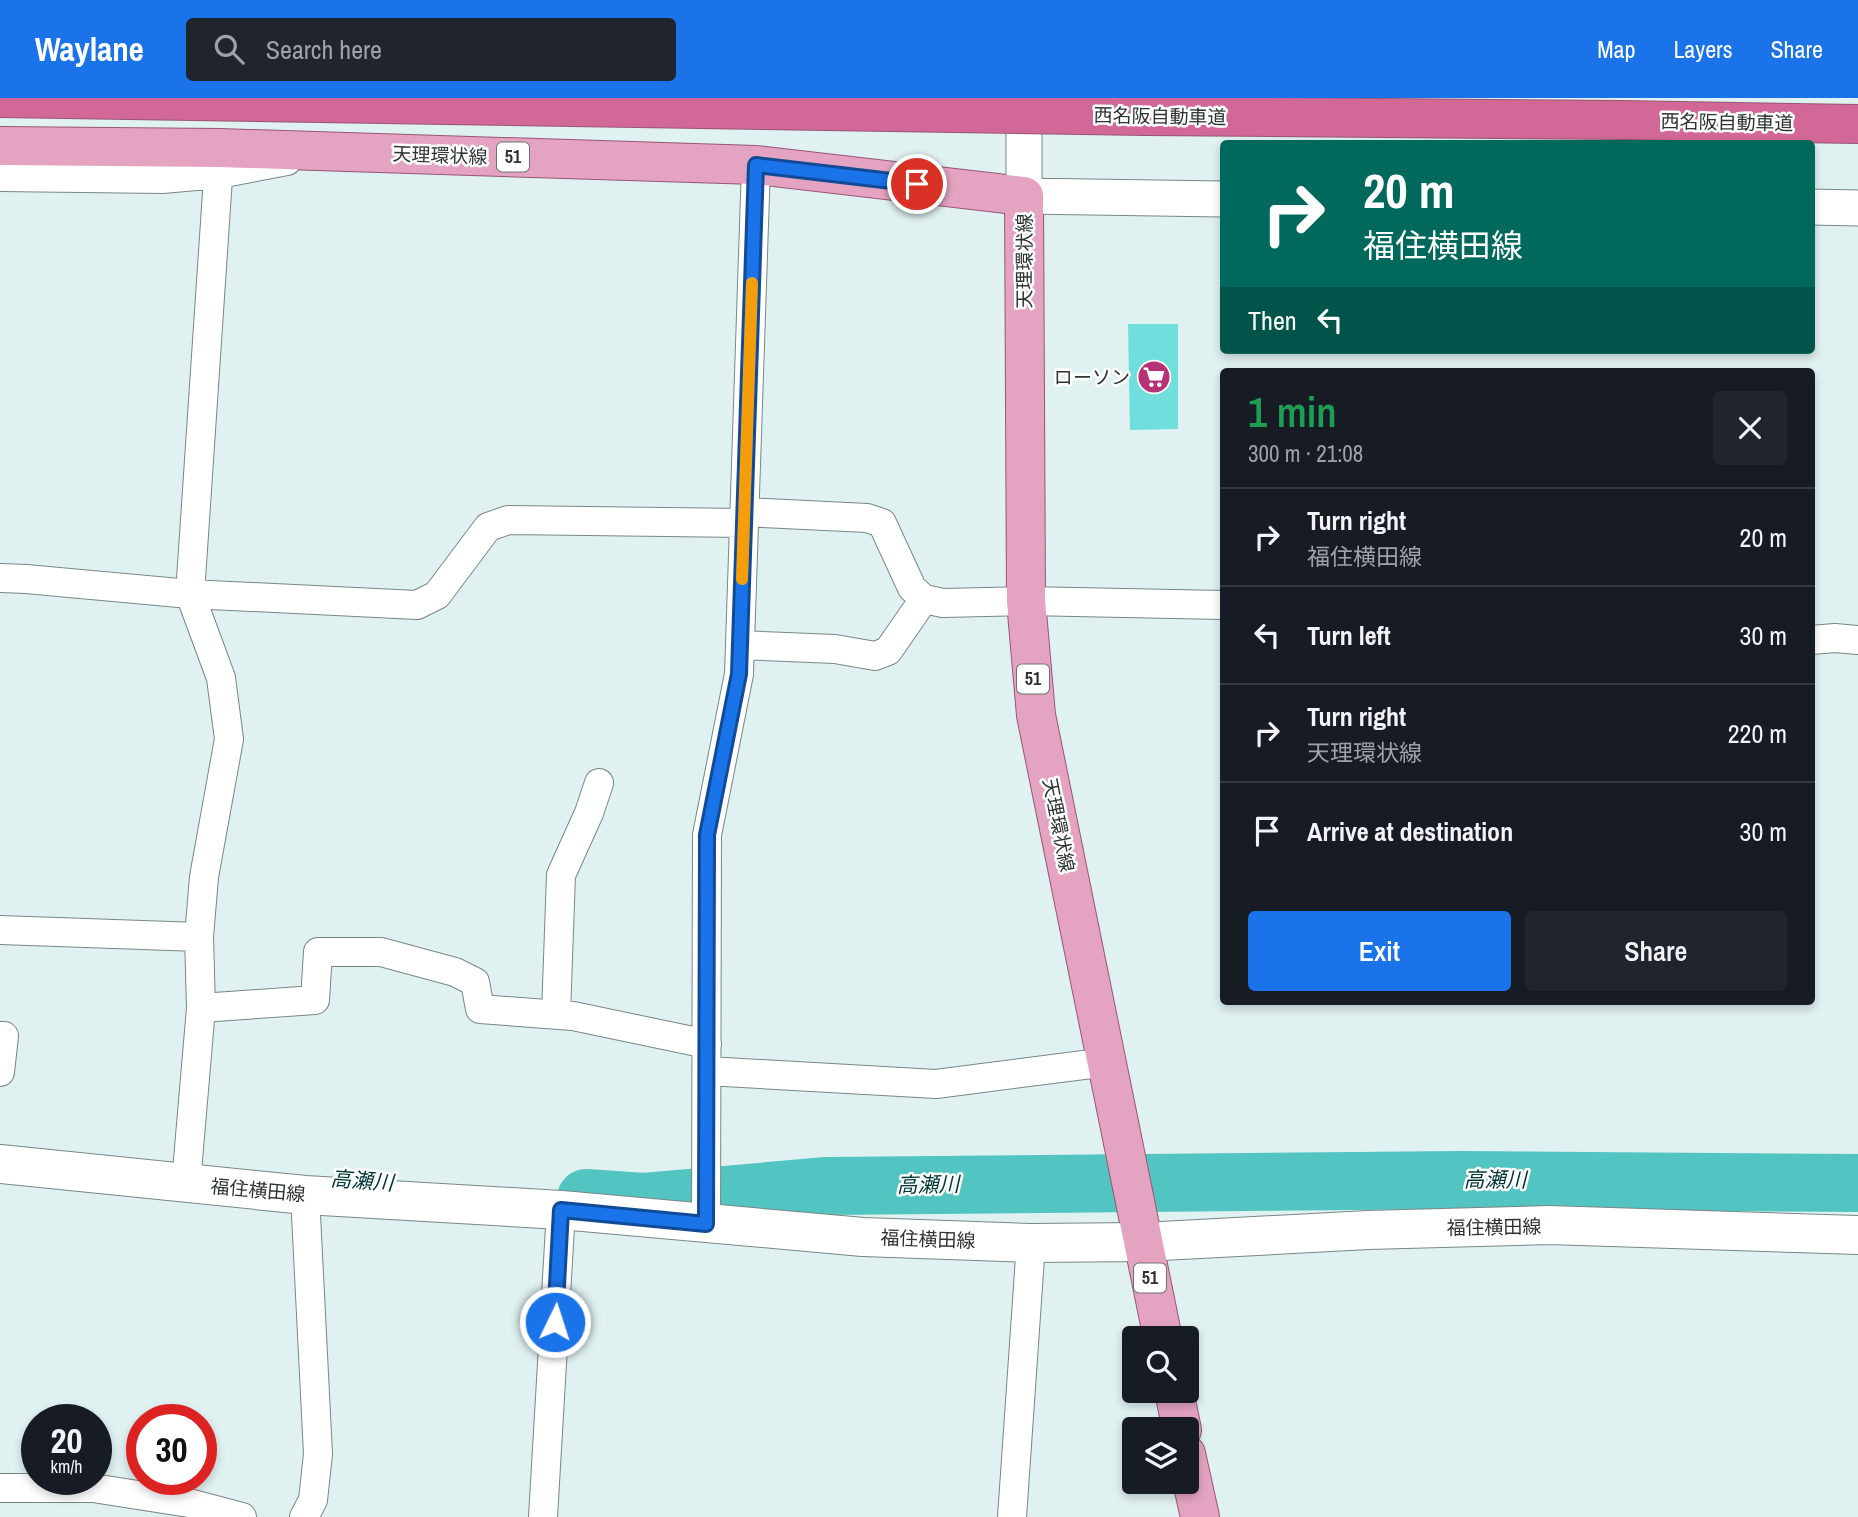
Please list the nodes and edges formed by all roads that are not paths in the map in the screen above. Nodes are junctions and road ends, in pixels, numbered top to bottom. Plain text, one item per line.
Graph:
1 (0, 98) edge
2 (1024, 98) edge
3 (1858, 124) edge
4 (0, 146) edge
5 (220, 161) junction
6 (756, 165) junction
7 (0, 177) edge
8 (1024, 196) junction
9 (1220, 199) edge
10 (1815, 207) edge
11 (1858, 208) edge
12 (744, 517) junction
13 (0, 578) edge
14 (190, 594) junction
15 (924, 599) junction
16 (1026, 601) junction
17 (1220, 605) edge
18 (1815, 640) edge
19 (1858, 640) edge
20 (740, 645) junction
21 (599, 783) dead end
22 (0, 930) edge
23 (199, 937) junction
24 (201, 1008) junction
25 (556, 1014) junction
26 (0, 1036) edge
27 (707, 1057) junction
28 (1107, 1062) junction
29 (0, 1072) edge
30 (0, 1164) edge
31 (186, 1183) junction
32 (305, 1195) junction
33 (561, 1210) junction
34 (706, 1224) junction
35 (1140, 1229) junction
36 (1858, 1235) edge
37 (1031, 1243) junction
38 (1160, 1326) edge
39 (0, 1488) edge
40 (1195, 1494) edge
41 (242, 1517) edge
42 (304, 1517) edge
43 (543, 1517) edge
44 (1012, 1517) edge
45 (1200, 1517) edge

1 - 3 highway, 西名阪自動車道, bridge
2 - 8 street
4 - 5 main road, 天理環状線 / 51
5 - 6 main road, 天理環状線 / 51
5 - 7 street
5 - 14 street
6 - 8 main road, 天理環状線 / 51
6 - 12 street
8 - 9 street
8 - 16 main road, 天理環状線 / 51
10 - 11 street
12 - 14 street
12 - 15 street
12 - 20 street
13 - 14 street
14 - 23 street
15 - 16 street
15 - 20 street
16 - 17 street
16 - 28 main road, 天理環状線 / 51
18 - 19 street
20 - 27 street
21 - 25 street
22 - 23 street
23 - 24 street
24 - 25 street
24 - 31 street
25 - 27 street
26 - 29 street
27 - 28 street
27 - 34 street
28 - 35 main road, 天理環状線 / 51
30 - 31 main road, 福住横田線
31 - 32 main road, 福住横田線
32 - 33 main road, 福住横田線
32 - 42 street
33 - 34 main road, 福住横田線
33 - 43 street
34 - 37 main road, 福住横田線
35 - 36 main road, 福住横田線
35 - 37 main road, 福住横田線
35 - 38 main road, 天理環状線 / 51
37 - 44 street
39 - 41 street
40 - 45 main road

